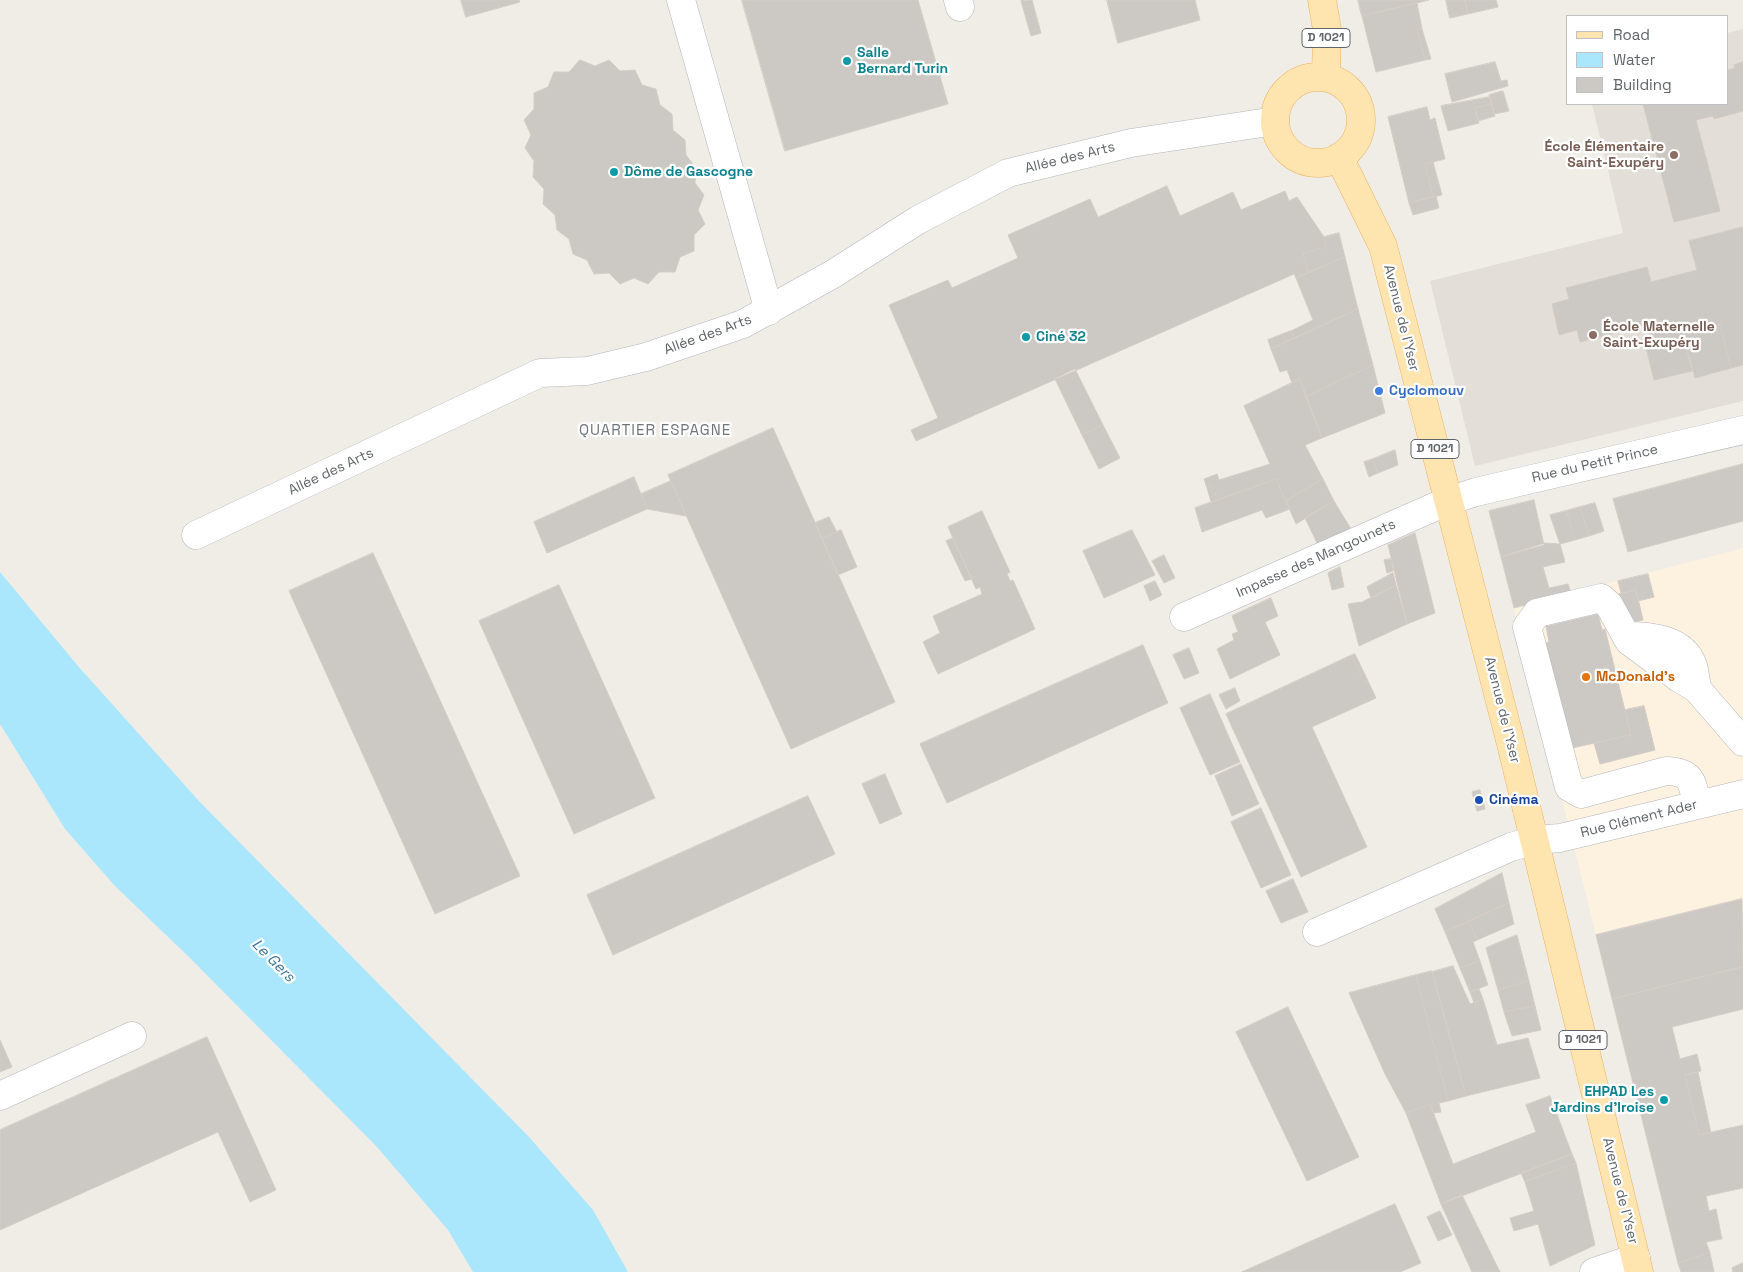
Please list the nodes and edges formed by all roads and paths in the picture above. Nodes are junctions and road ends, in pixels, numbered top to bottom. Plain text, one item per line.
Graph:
1 (681, 0) edge
2 (1322, 0) edge
3 (1326, 77) junction
4 (1275, 121) junction
5 (1339, 157) junction
6 (769, 311) junction
7 (1743, 430) edge
8 (1448, 501) junction
9 (196, 535) dead end
10 (1184, 617) dead end
11 (1743, 742) edge
12 (1743, 794) edge
13 (1697, 805) junction
14 (1534, 840) junction
15 (1317, 932) dead end
16 (132, 1036) dead end
17 (0, 1096) edge
18 (1638, 1265) edge
19 (1594, 1272) edge

1 - 6 street
2 - 3 main road, D 1021
3 - 4 main road
3 - 5 main road
4 - 5 main road
4 - 6 street, Allée des Arts
5 - 8 main road, Avenue de l'Yser / D 1021
6 - 9 street, Allée des Arts
7 - 8 street, Rue du Petit Prince
8 - 10 street, Impasse des Mangounets
8 - 14 main road, Avenue de l'Yser / D 1021
11 - 13 street
12 - 13 street, Rue Clément Ader
13 - 14 street, Rue Clément Ader
14 - 15 street, Rue Clément Ader
14 - 18 main road, Avenue de l'Yser / D 1021
16 - 17 street
18 - 19 street

